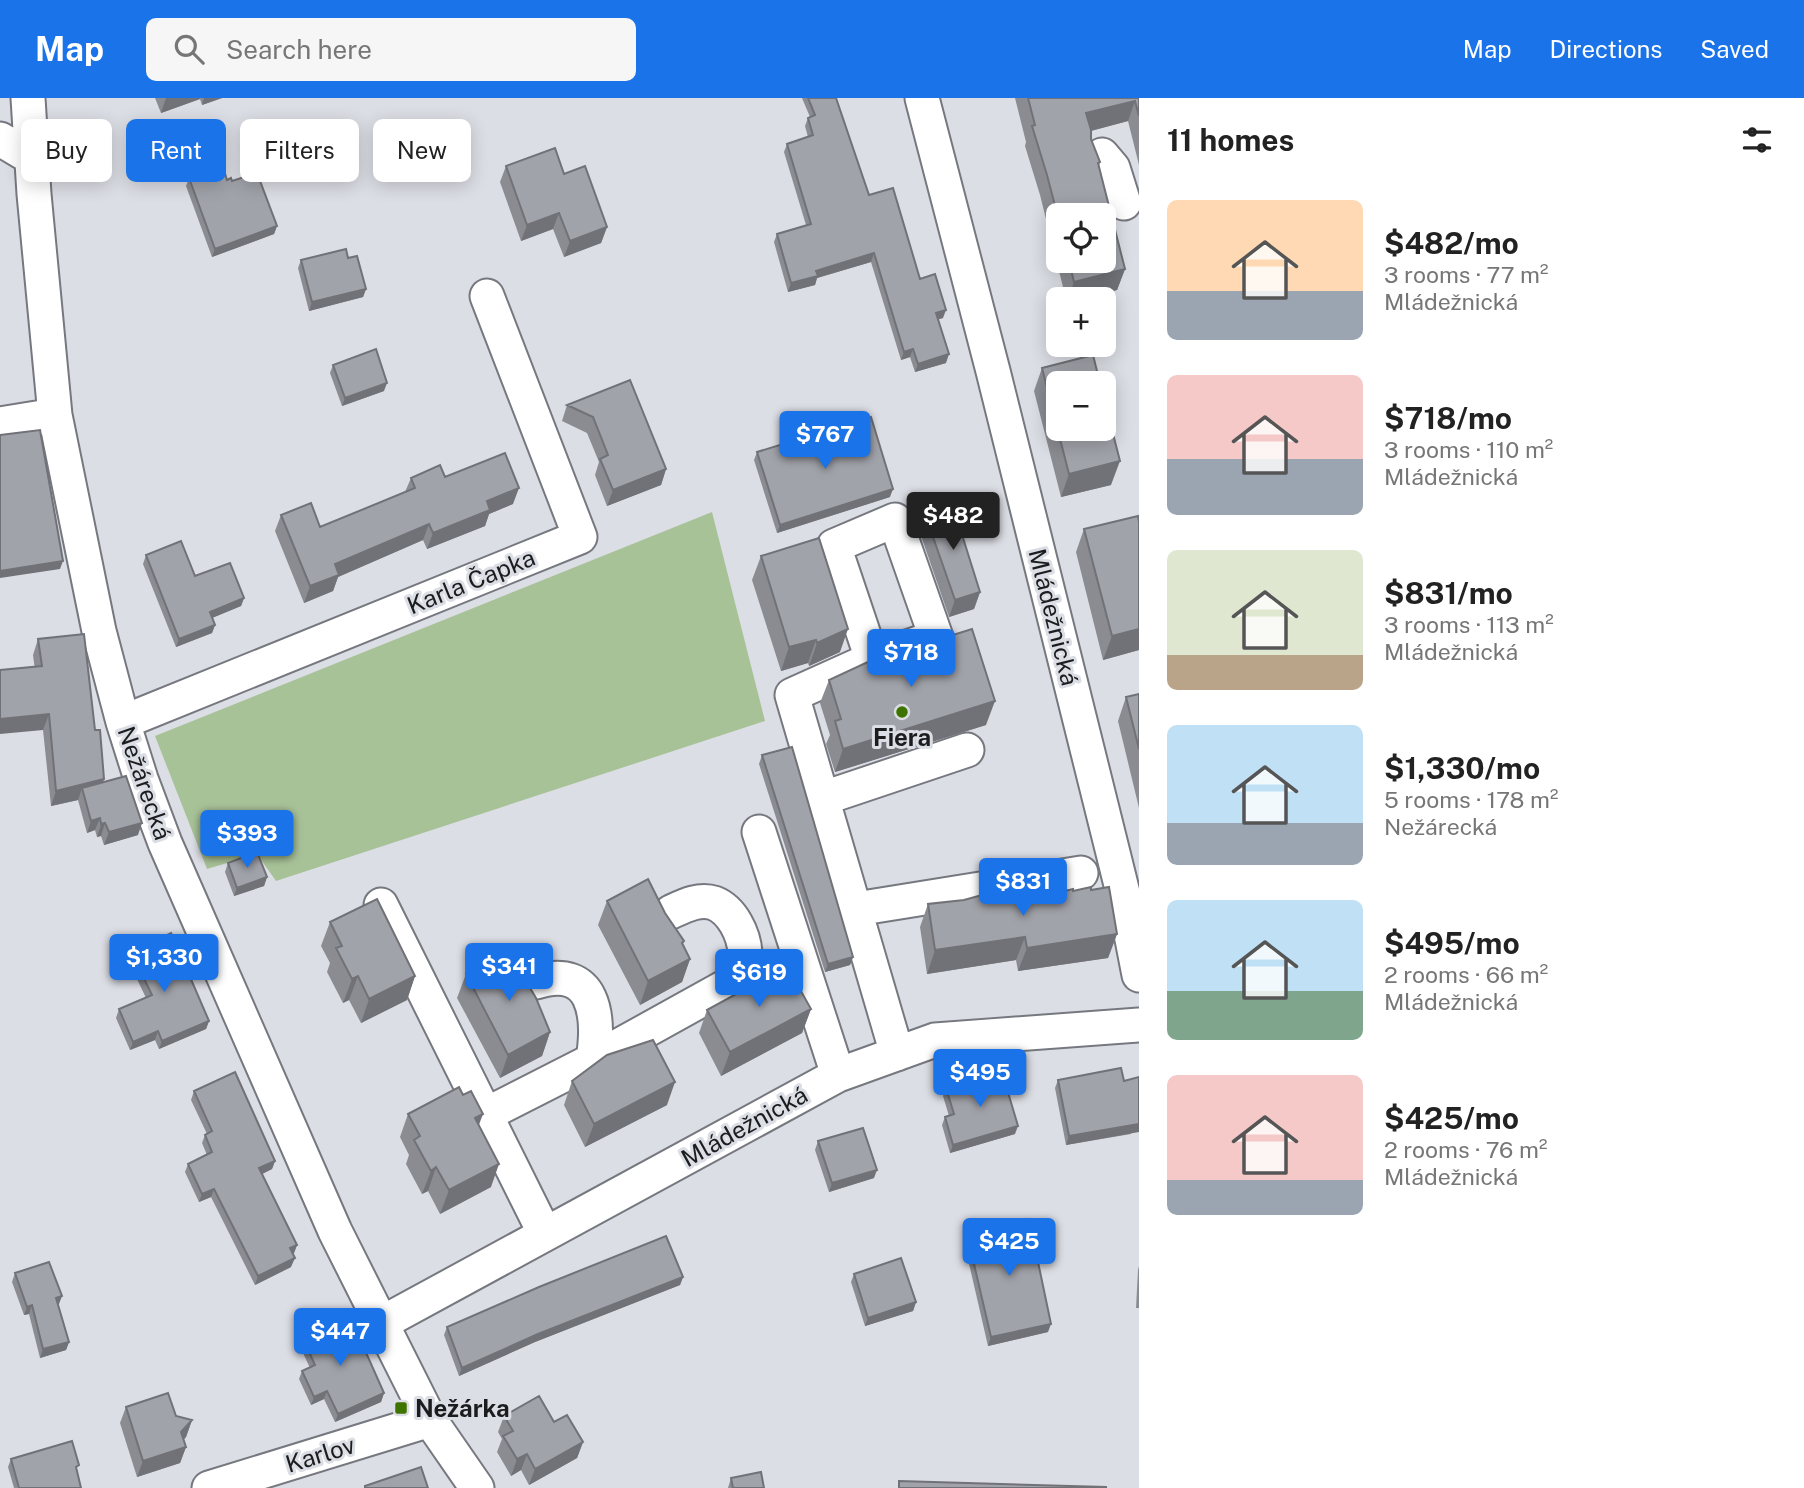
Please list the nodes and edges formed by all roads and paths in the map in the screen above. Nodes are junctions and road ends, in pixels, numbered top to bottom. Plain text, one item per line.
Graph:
1 (28, 98) edge
2 (922, 98) edge
3 (29, 119) edge
4 (0, 139) edge
5 (21, 151) edge
6 (1102, 155) dead end
7 (33, 182) edge
8 (1124, 203) dead end
9 (487, 296) dead end
10 (55, 415) junction
11 (0, 424) edge
12 (872, 659) edge
13 (123, 722) junction
14 (967, 750) dead end
15 (824, 798) junction
16 (759, 832) dead end
17 (1081, 873) dead end
18 (382, 905) edge
19 (856, 909) junction
20 (671, 912) dead end
21 (1139, 975) edge
22 (536, 982) dead end
23 (1139, 1024) edge
24 (897, 1054) junction
25 (593, 1060) junction
26 (838, 1075) junction
27 (487, 1114) junction
28 (545, 1234) junction
29 (380, 1324) junction
30 (430, 1420) junction
31 (209, 1488) edge
32 (477, 1488) edge

1 - 3 street, Nežárecká
2 - 21 street, Mládežnická
4 - 5 street
6 - 8 street
7 - 10 street, Nežárecká
9 - 13 street, Karla Čapka
10 - 11 street
10 - 13 street, Nežárecká
12 - 15 street
13 - 29 street, Nežárecká
14 - 15 street
15 - 19 street
16 - 26 street
17 - 19 street
18 - 27 street
19 - 24 street
20 - 25 street
22 - 25 street
23 - 24 street, Mládežnická
24 - 26 street, Mládežnická
25 - 27 street
26 - 28 street, Mládežnická
27 - 28 street
28 - 29 street, Mládežnická
29 - 30 street, Nežárecká
30 - 31 street, Karlov
30 - 32 street, Nežárecká

